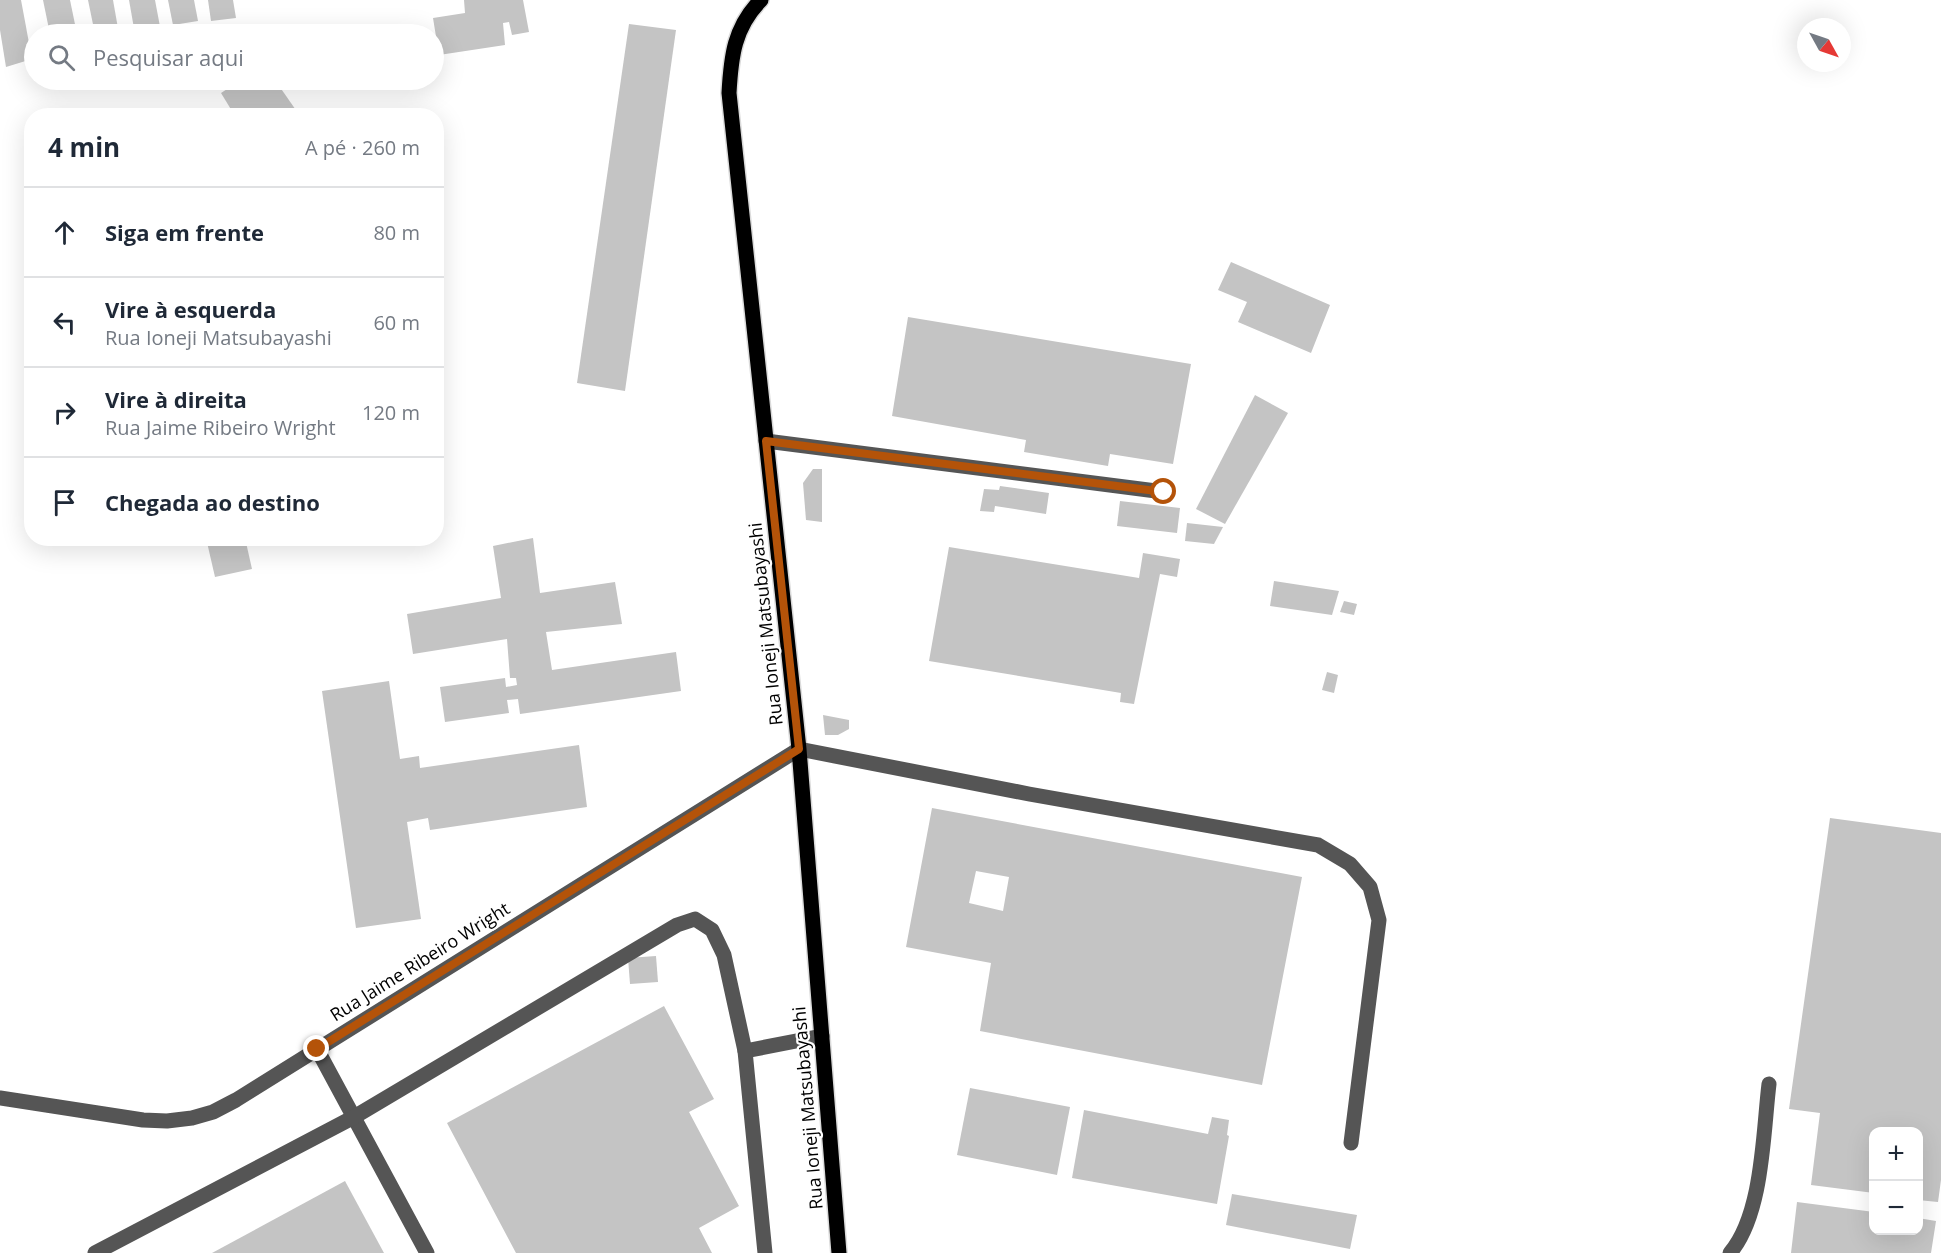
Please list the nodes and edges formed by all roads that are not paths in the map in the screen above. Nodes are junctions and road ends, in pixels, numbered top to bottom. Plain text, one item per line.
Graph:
1 (761, 0) edge
2 (766, 441) junction
3 (1164, 492) dead end
4 (799, 749) junction
5 (822, 1036) junction
6 (317, 1049) junction
7 (745, 1051) junction
8 (1769, 1084) dead end
9 (0, 1098) edge
10 (354, 1117) junction
11 (1350, 1143) dead end
12 (95, 1253) edge
13 (427, 1253) edge
14 (765, 1253) edge
15 (839, 1253) edge
16 (1730, 1253) edge

1 - 2 main road, Rua Ioneji Matsubayashi
2 - 3 street
2 - 4 main road, Rua Ioneji Matsubayashi
4 - 5 main road, Rua Ioneji Matsubayashi
4 - 6 street, Rua Jaime Ribeiro Wright
4 - 11 street
5 - 7 street
5 - 15 main road, Rua Ioneji Matsubayashi
6 - 9 street, Rua Jaime Ribeiro Wright
6 - 10 street
7 - 10 street
7 - 14 street
8 - 16 street
10 - 12 street
10 - 13 street

